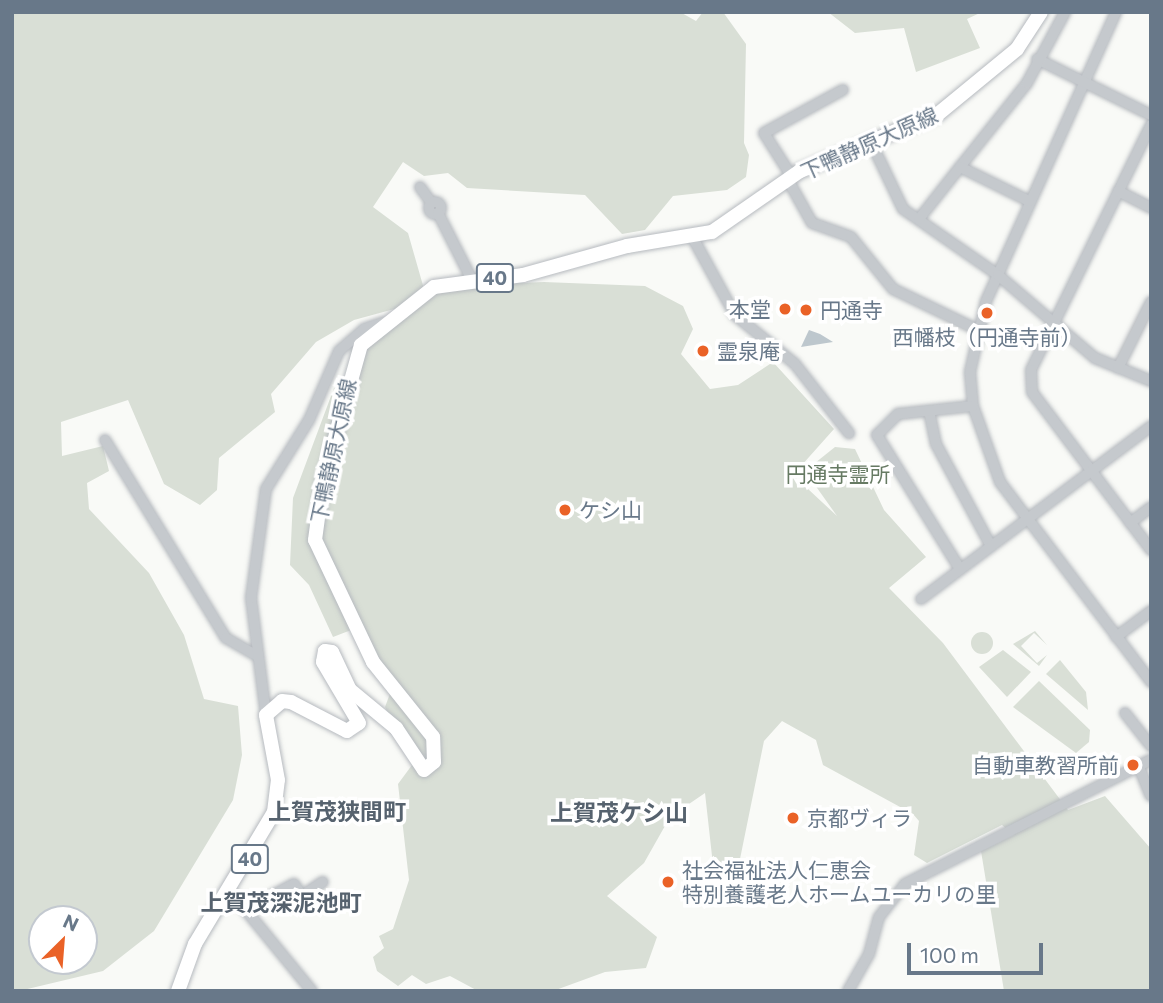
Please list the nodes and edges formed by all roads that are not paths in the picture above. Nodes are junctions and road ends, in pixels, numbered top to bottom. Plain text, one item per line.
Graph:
1 (1041, 12) edge
2 (1065, 12) edge
3 (1116, 12) edge
4 (1037, 59) junction
5 (1085, 82) junction
6 (843, 90) dead end
7 (1151, 115) edge
8 (1151, 125) edge
9 (872, 144) junction
10 (960, 167) junction
11 (790, 179) junction
12 (419, 187) dead end
13 (1118, 191) junction
14 (1029, 201) junction
15 (1151, 208) edge
16 (919, 219) junction
17 (694, 240) junction
18 (998, 275) junction
19 (472, 280) junction
20 (1151, 302) edge
21 (1055, 320) junction
22 (384, 322) junction
23 (976, 329) junction
24 (1118, 368) junction
25 (1151, 381) edge
26 (972, 406) junction
27 (929, 411) junction
28 (1151, 426) edge
29 (849, 433) dead end
30 (105, 440) dead end
31 (1091, 471) junction
32 (1151, 507) edge
33 (1028, 519) junction
34 (1130, 523) junction
35 (991, 546) junction
36 (1151, 550) edge
37 (960, 569) junction
38 (921, 599) dead end
39 (1151, 611) edge
40 (1116, 637) junction
41 (257, 656) junction
42 (1151, 682) edge
43 (1125, 713) dead end
44 (266, 715) junction
45 (1151, 746) edge
46 (1151, 761) edge
47 (1139, 766) junction
48 (1151, 796) edge
49 (323, 882) dead end
50 (231, 892) junction
51 (249, 908) junction
52 (178, 991) edge
53 (312, 991) edge
54 (848, 991) edge

1 - 9 main road, 下鴨静原大原線 / 40
2 - 4 street
3 - 5 street
4 - 5 street
4 - 10 street
5 - 7 street
5 - 14 street
6 - 11 street
8 - 13 street
9 - 11 main road, 下鴨静原大原線 / 40
9 - 16 street
10 - 14 street
10 - 16 street
11 - 17 main road, 下鴨静原大原線 / 40
11 - 23 street
12 - 19 street
13 - 15 street
13 - 21 street
14 - 18 street
16 - 18 street
17 - 19 main road, 下鴨静原大原線 / 40
17 - 29 street
18 - 21 street
18 - 23 street
19 - 22 main road, 下鴨静原大原線 / 40
20 - 24 street
21 - 24 street
21 - 31 street
22 - 41 street
22 - 44 main road, 下鴨静原大原線 / 40
23 - 26 street
24 - 25 street
26 - 27 street
26 - 33 street
27 - 35 street
27 - 37 street
28 - 31 street
30 - 41 street
31 - 33 street
31 - 34 street
32 - 34 street
33 - 35 street
33 - 40 street
34 - 36 street
35 - 37 street
37 - 38 street
39 - 40 street
40 - 42 street
41 - 44 street
43 - 45 street
44 - 50 main road, 40
46 - 47 street
47 - 48 street
47 - 54 street
49 - 51 street
50 - 51 street
50 - 52 main road, 40
51 - 53 street

